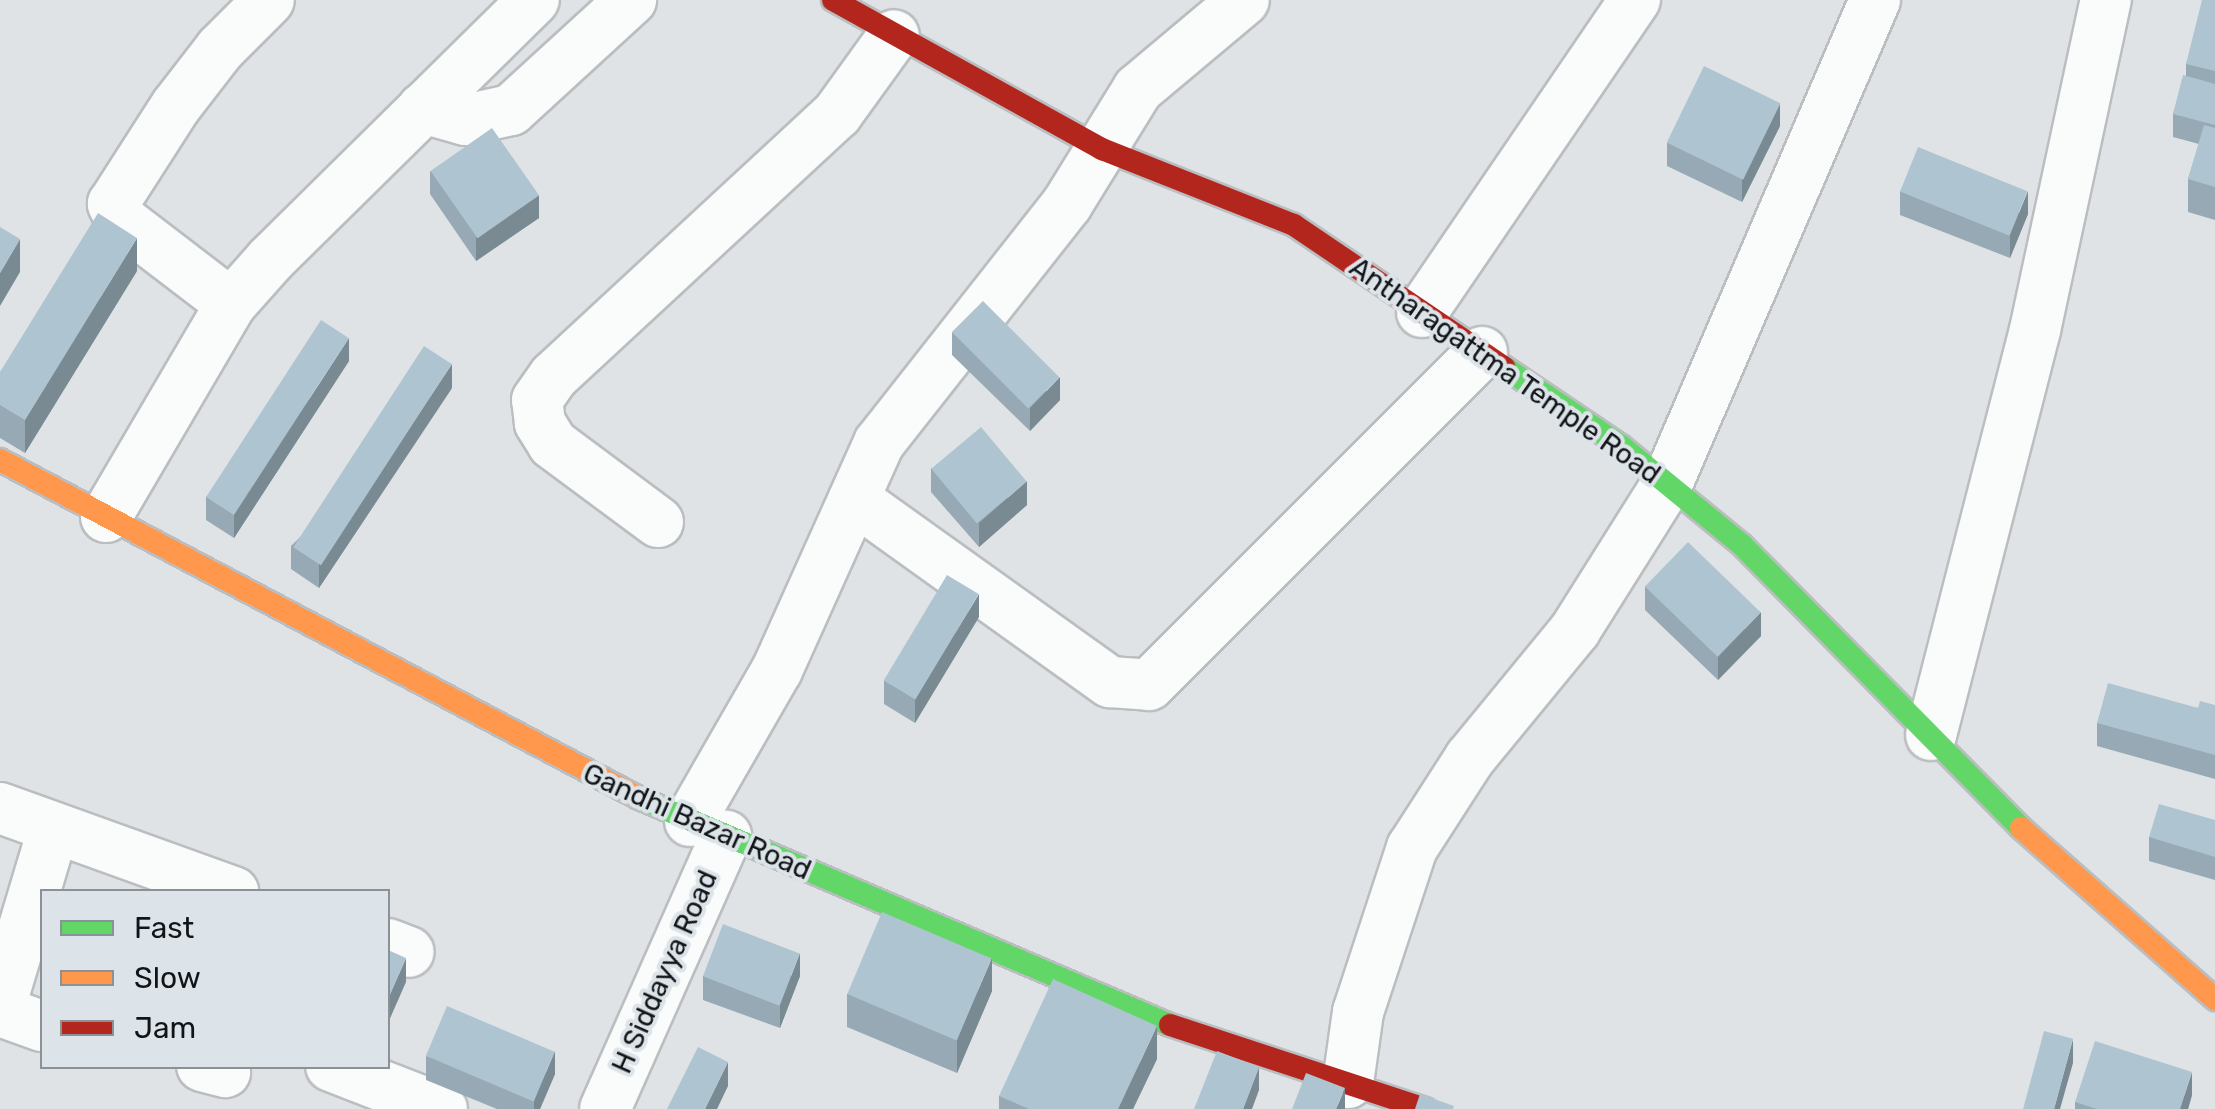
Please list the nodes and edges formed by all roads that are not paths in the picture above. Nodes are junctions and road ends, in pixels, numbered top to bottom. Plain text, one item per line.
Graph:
1 (269, 0) edge
2 (534, 0) edge
3 (632, 0) edge
4 (833, 0) edge
5 (1244, 0) edge
6 (1635, 0) edge
7 (1875, 0) edge
8 (2106, 0) edge
9 (894, 34) junction
10 (423, 108) junction
11 (1102, 149) junction
12 (231, 304) junction
13 (1422, 312) junction
14 (1482, 352) junction
15 (0, 460) edge
16 (1667, 484) junction
17 (854, 499) junction
18 (106, 517) junction
19 (658, 522) dead end
20 (1931, 736) junction
21 (0, 808) edge
22 (708, 828) junction
23 (53, 830) junction
24 (224, 889) edge
25 (2215, 999) edge
26 (0, 1009) edge
27 (40, 1025) edge
28 (340, 1069) edge
29 (1319, 1088) edge
30 (442, 1109) edge
31 (605, 1109) edge
32 (1426, 1109) edge

1 - 12 street
2 - 10 street
3 - 10 street
4 - 9 street, Antharagattma Temple Road
5 - 11 street, H Siddayya Road
6 - 13 street
7 - 16 street
8 - 20 street
9 - 11 street, Antharagattma Temple Road
9 - 19 street
10 - 12 street
11 - 13 street, Antharagattma Temple Road
11 - 17 street, H Siddayya Road
12 - 18 street
13 - 14 street, Antharagattma Temple Road
14 - 16 street, Antharagattma Temple Road
14 - 17 street
15 - 18 street, Gandhi Bazar Road
16 - 20 street, Antharagattma Temple Road
16 - 29 street
17 - 22 street, H Siddayya Road
18 - 22 street, Gandhi Bazar Road
20 - 25 street, Antharagattma Temple Road
21 - 23 street
22 - 29 street, Gandhi Bazar Road
22 - 31 street, H Siddayya Road
23 - 24 street
23 - 26 street
26 - 27 street
28 - 30 street
29 - 32 street, Gandhi Bazar Road

